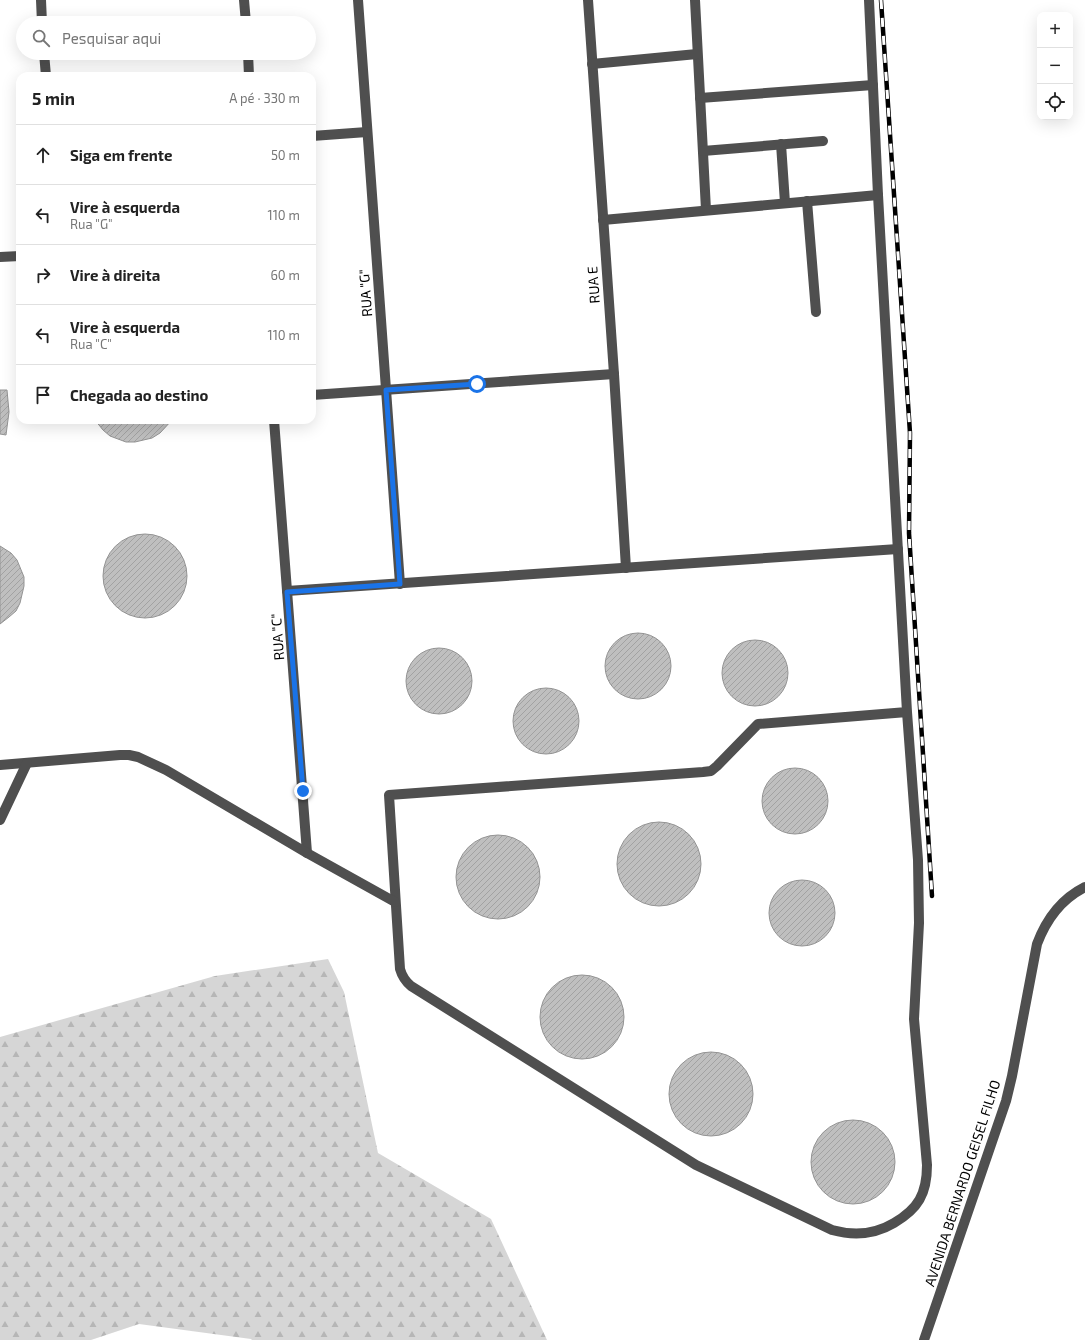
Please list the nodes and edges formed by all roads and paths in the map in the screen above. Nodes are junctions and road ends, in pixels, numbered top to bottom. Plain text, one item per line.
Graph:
1 (41, 0) edge
2 (244, 0) edge
3 (358, 0) edge
4 (588, 0) edge
5 (695, 0) edge
6 (869, 0) edge
7 (42, 16) edge
8 (245, 16) edge
9 (698, 54) junction
10 (45, 60) edge
11 (248, 60) edge
12 (592, 64) junction
13 (46, 72) edge
14 (249, 72) edge
15 (873, 85) junction
16 (700, 98) junction
17 (367, 132) junction
18 (316, 136) edge
19 (823, 141) dead end
20 (781, 144) junction
21 (703, 152) junction
22 (878, 194) junction
23 (807, 201) junction
24 (785, 203) junction
25 (706, 210) junction
26 (603, 220) junction
27 (16, 256) edge
28 (0, 257) edge
29 (816, 312) dead end
30 (614, 374) junction
31 (386, 390) junction
32 (316, 395) edge
33 (274, 424) edge
34 (898, 549) junction
35 (626, 568) junction
36 (400, 584) junction
37 (287, 592) junction
38 (907, 712) junction
39 (27, 763) junction
40 (0, 765) edge
41 (0, 820) edge
42 (307, 853) junction
43 (1085, 886) edge
44 (395, 902) junction
45 (923, 1340) edge

1 - 7 street
2 - 8 street
3 - 17 street, RUA "G"
4 - 12 street, RUA E
5 - 9 street
6 - 15 street
9 - 12 street
9 - 16 street
10 - 13 street
11 - 14 street
12 - 26 street, RUA E
15 - 16 street
15 - 22 street
16 - 21 street
17 - 18 street
17 - 31 street, RUA "G"
19 - 20 street
20 - 21 street
20 - 24 street
21 - 25 street
22 - 23 street
22 - 34 street
23 - 24 street
23 - 29 street
24 - 25 street
25 - 26 street
26 - 30 street, RUA E
27 - 28 street
30 - 31 street
30 - 35 street, RUA E
31 - 32 street
31 - 36 street, RUA "G"
33 - 37 street, RUA "C"
34 - 35 street
34 - 38 street
35 - 36 street
36 - 37 street
37 - 42 street, RUA "C"
38 - 44 street
38 - 44 street
39 - 40 street
39 - 41 street
39 - 42 street
42 - 44 street
43 - 45 street, AVENIDA BERNARDO GEISEL FILHO

